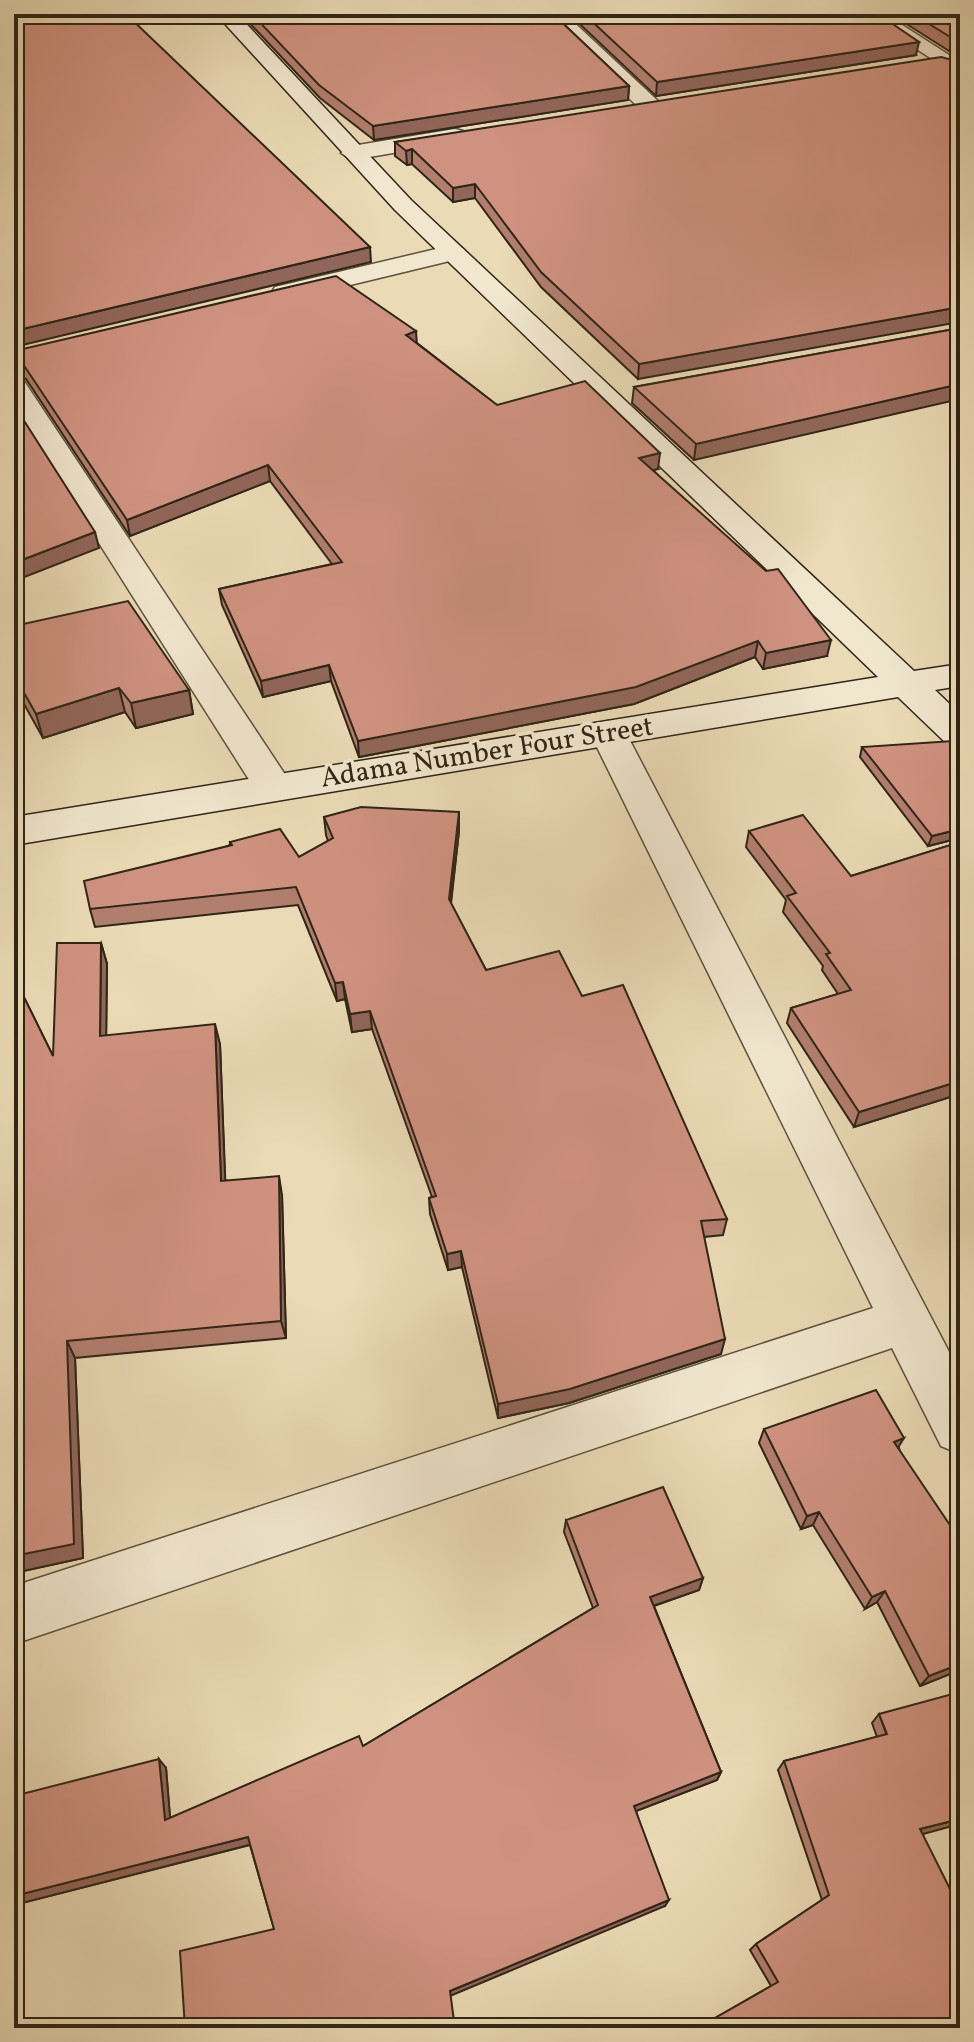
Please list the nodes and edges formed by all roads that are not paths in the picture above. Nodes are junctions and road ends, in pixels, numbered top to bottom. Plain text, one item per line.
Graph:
1 (226, 14) edge
2 (554, 14) edge
3 (872, 14) edge
4 (912, 65) edge
5 (952, 66) edge
6 (618, 111) edge
7 (477, 133) edge
8 (352, 153) junction
9 (453, 253) junction
10 (256, 300) edge
11 (14, 387) edge
12 (635, 391) edge
13 (604, 397) junction
14 (960, 675) edge
15 (907, 684) junction
16 (608, 733) junction
17 (960, 735) edge
18 (274, 788) junction
19 (14, 831) edge
20 (906, 1320) junction
21 (960, 1428) edge
22 (14, 1615) edge

1 - 8 street
2 - 6 street
3 - 5 street
4 - 5 street
7 - 8 street
8 - 9 street
9 - 10 street
9 - 13 street
11 - 18 street
12 - 13 street
13 - 15 street
14 - 15 street, Adama Number Four Street
15 - 16 street, Adama Number Four Street
15 - 17 street
16 - 18 street, Adama Number Four Street
16 - 20 street
18 - 19 street, Adama Number Four Street
20 - 21 street
20 - 22 street

